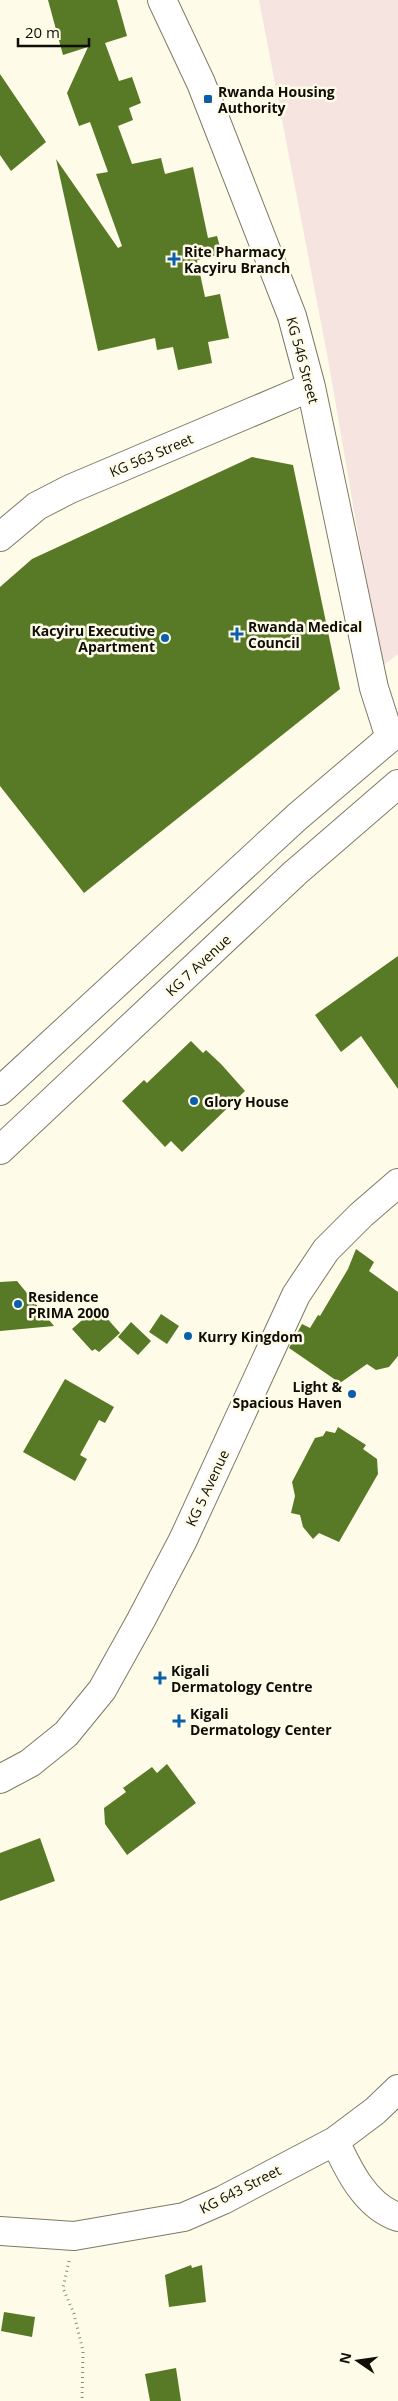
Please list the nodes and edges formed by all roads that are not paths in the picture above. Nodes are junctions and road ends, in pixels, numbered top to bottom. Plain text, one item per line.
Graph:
1 (162, 0) edge
2 (311, 387) junction
3 (0, 537) edge
4 (394, 734) edge
5 (398, 784) edge
6 (2, 1087) edge
7 (0, 1150) edge
8 (398, 1183) edge
9 (0, 1779) edge
10 (398, 2089) edge
11 (335, 2141) junction
12 (398, 2217) edge
13 (0, 2231) edge

1 - 2 street, KG 546 Street
2 - 3 street, KG 563 Street
2 - 4 street, KG 546 Street
4 - 6 street
5 - 7 street, KG 7 Avenue
8 - 9 street, KG 5 Avenue
10 - 11 street, KG 643 Street
11 - 12 street
11 - 13 street, KG 643 Street

